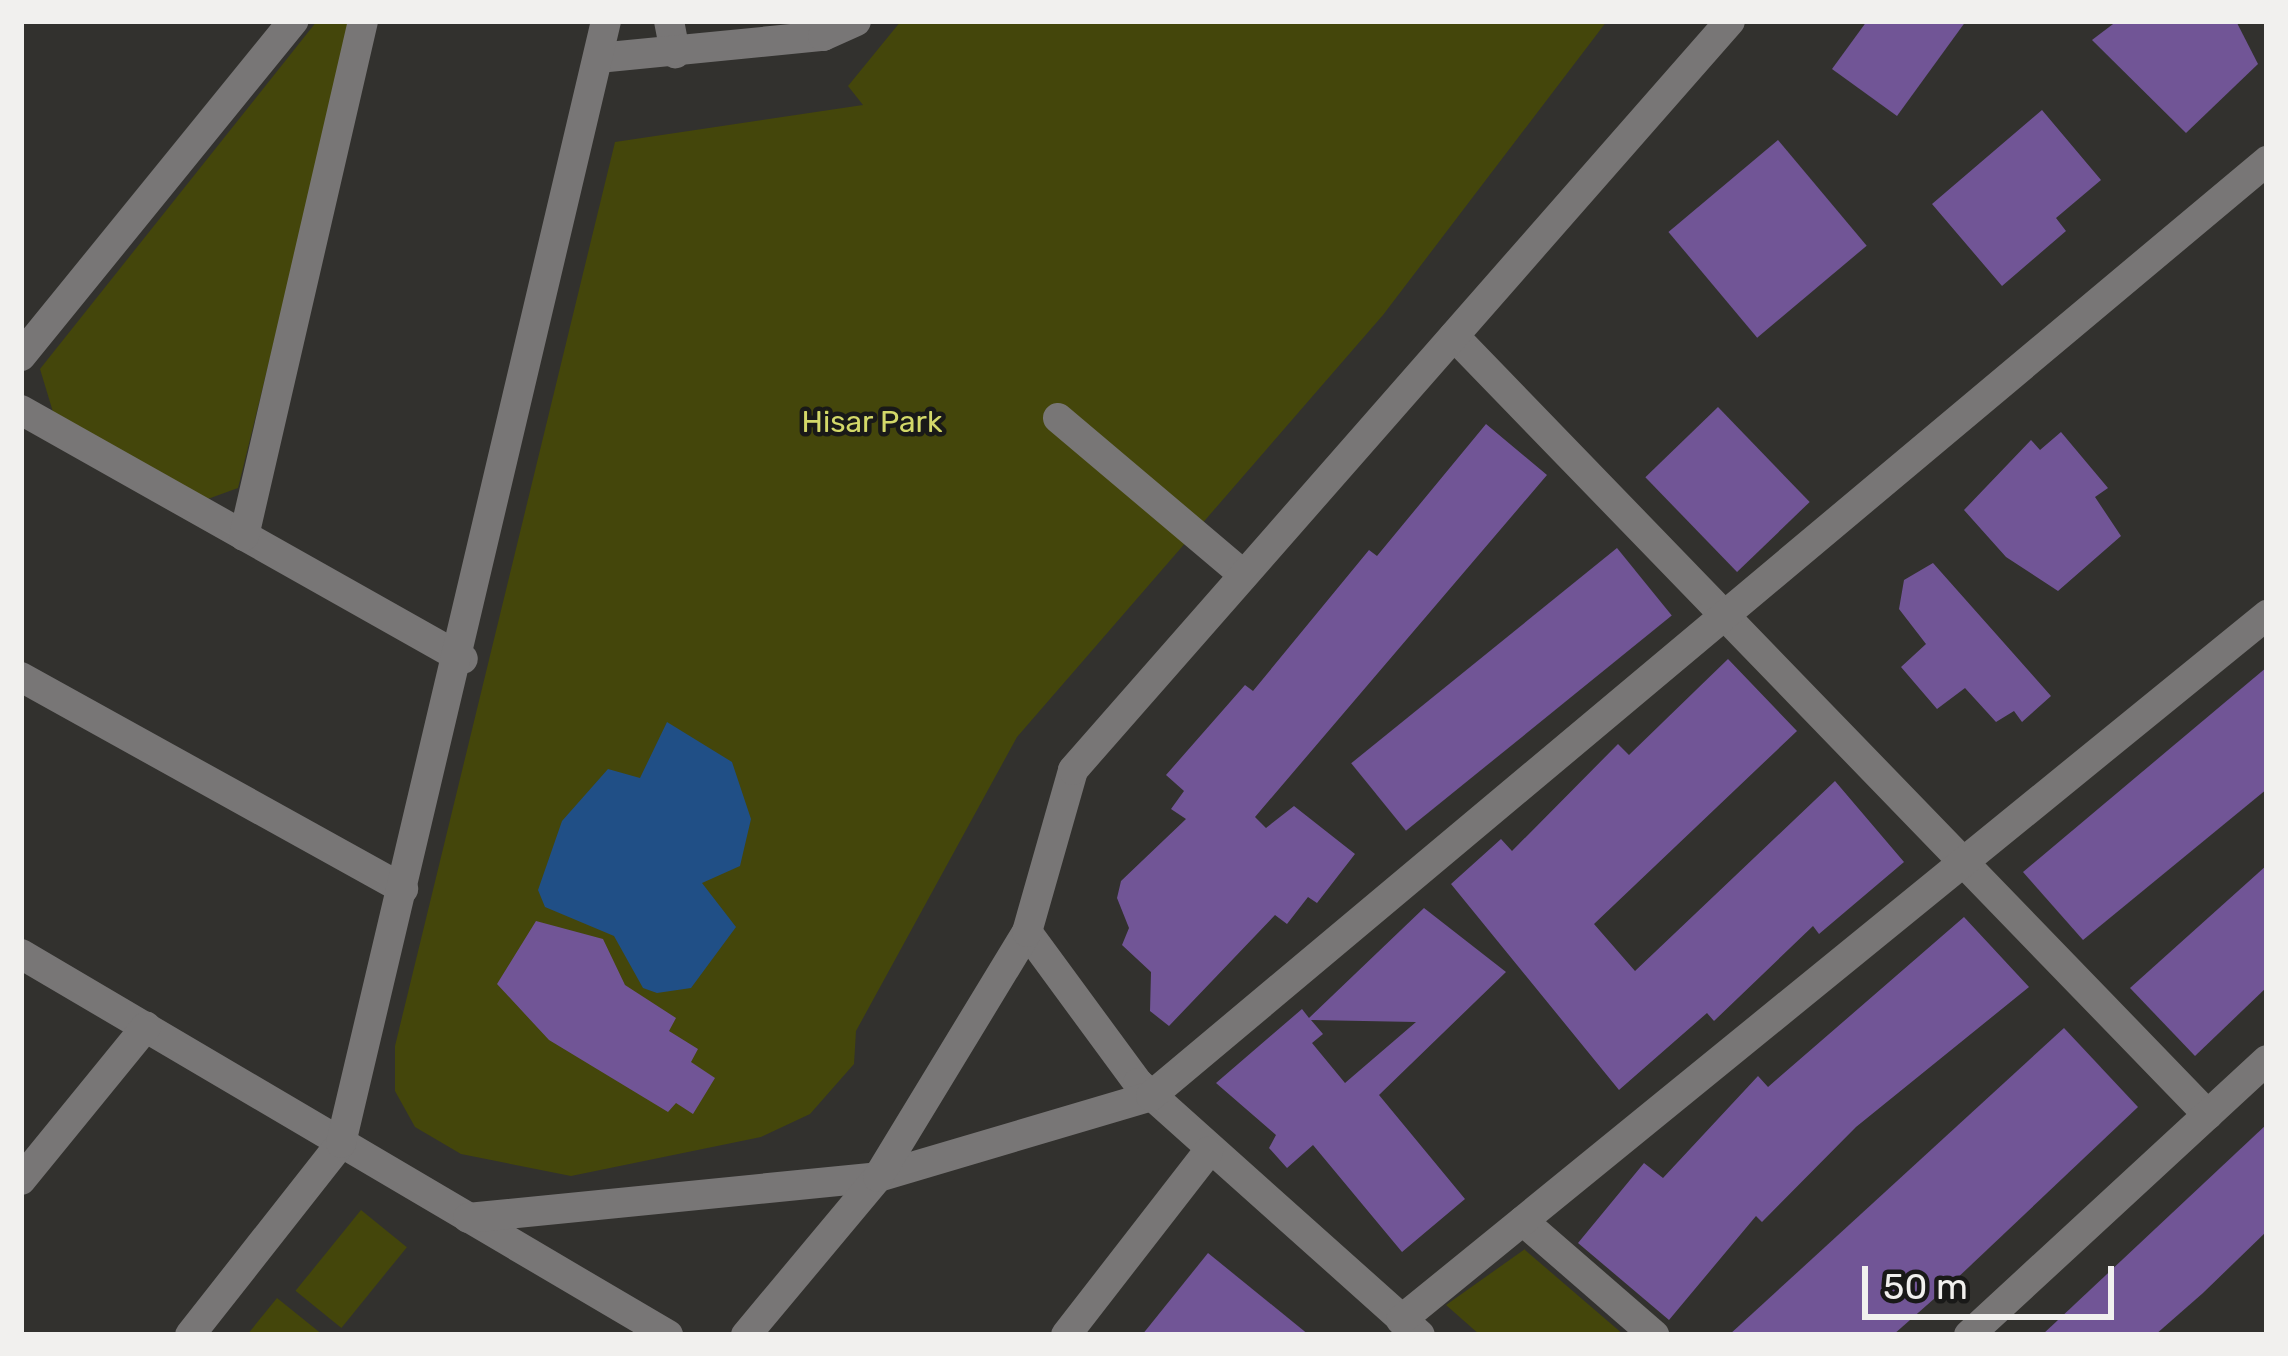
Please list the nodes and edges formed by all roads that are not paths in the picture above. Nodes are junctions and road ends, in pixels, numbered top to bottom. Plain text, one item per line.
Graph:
1 (292, 21) edge
2 (363, 21) edge
3 (607, 21) edge
4 (669, 21) edge
5 (856, 21) edge
6 (1730, 21) edge
7 (674, 53) junction
8 (598, 58) junction
9 (2267, 161) edge
10 (1454, 336) junction
11 (21, 356) edge
12 (21, 410) edge
13 (1058, 418) dead end
14 (244, 536) junction
15 (1244, 575) junction
16 (1721, 612) junction
17 (2267, 615) edge
18 (463, 659) junction
19 (21, 677) edge
20 (1963, 863) junction
21 (403, 889) junction
22 (1027, 932) junction
23 (21, 954) edge
24 (146, 1028) junction
25 (2267, 1060) edge
26 (1151, 1096) junction
27 (2207, 1115) junction
28 (341, 1143) junction
29 (1208, 1152) junction
30 (878, 1177) junction
31 (21, 1180) edge
32 (469, 1218) junction
33 (1523, 1221) junction
34 (1411, 1327) edge
35 (758, 1331) edge
36 (190, 1335) edge
37 (668, 1335) edge
38 (1066, 1335) edge
39 (1654, 1335) edge
40 (1969, 1335) edge

1 - 11 street
2 - 14 street
3 - 8 street
4 - 7 street
5 - 7 street
6 - 10 street
7 - 8 street
8 - 18 street
9 - 16 street
10 - 15 street
10 - 16 street
12 - 14 street
13 - 15 street
14 - 18 street
15 - 22 street
16 - 20 street
16 - 26 street
17 - 20 street
18 - 21 street
19 - 21 street
20 - 27 street
20 - 33 street
21 - 28 street
22 - 26 street
22 - 30 street
23 - 24 street
24 - 28 street
24 - 31 street
25 - 27 street
26 - 29 street
26 - 30 street
27 - 40 street
28 - 32 street
28 - 36 street
29 - 34 street
29 - 38 street
30 - 32 street
30 - 35 street
32 - 37 street
33 - 34 street
33 - 39 street

